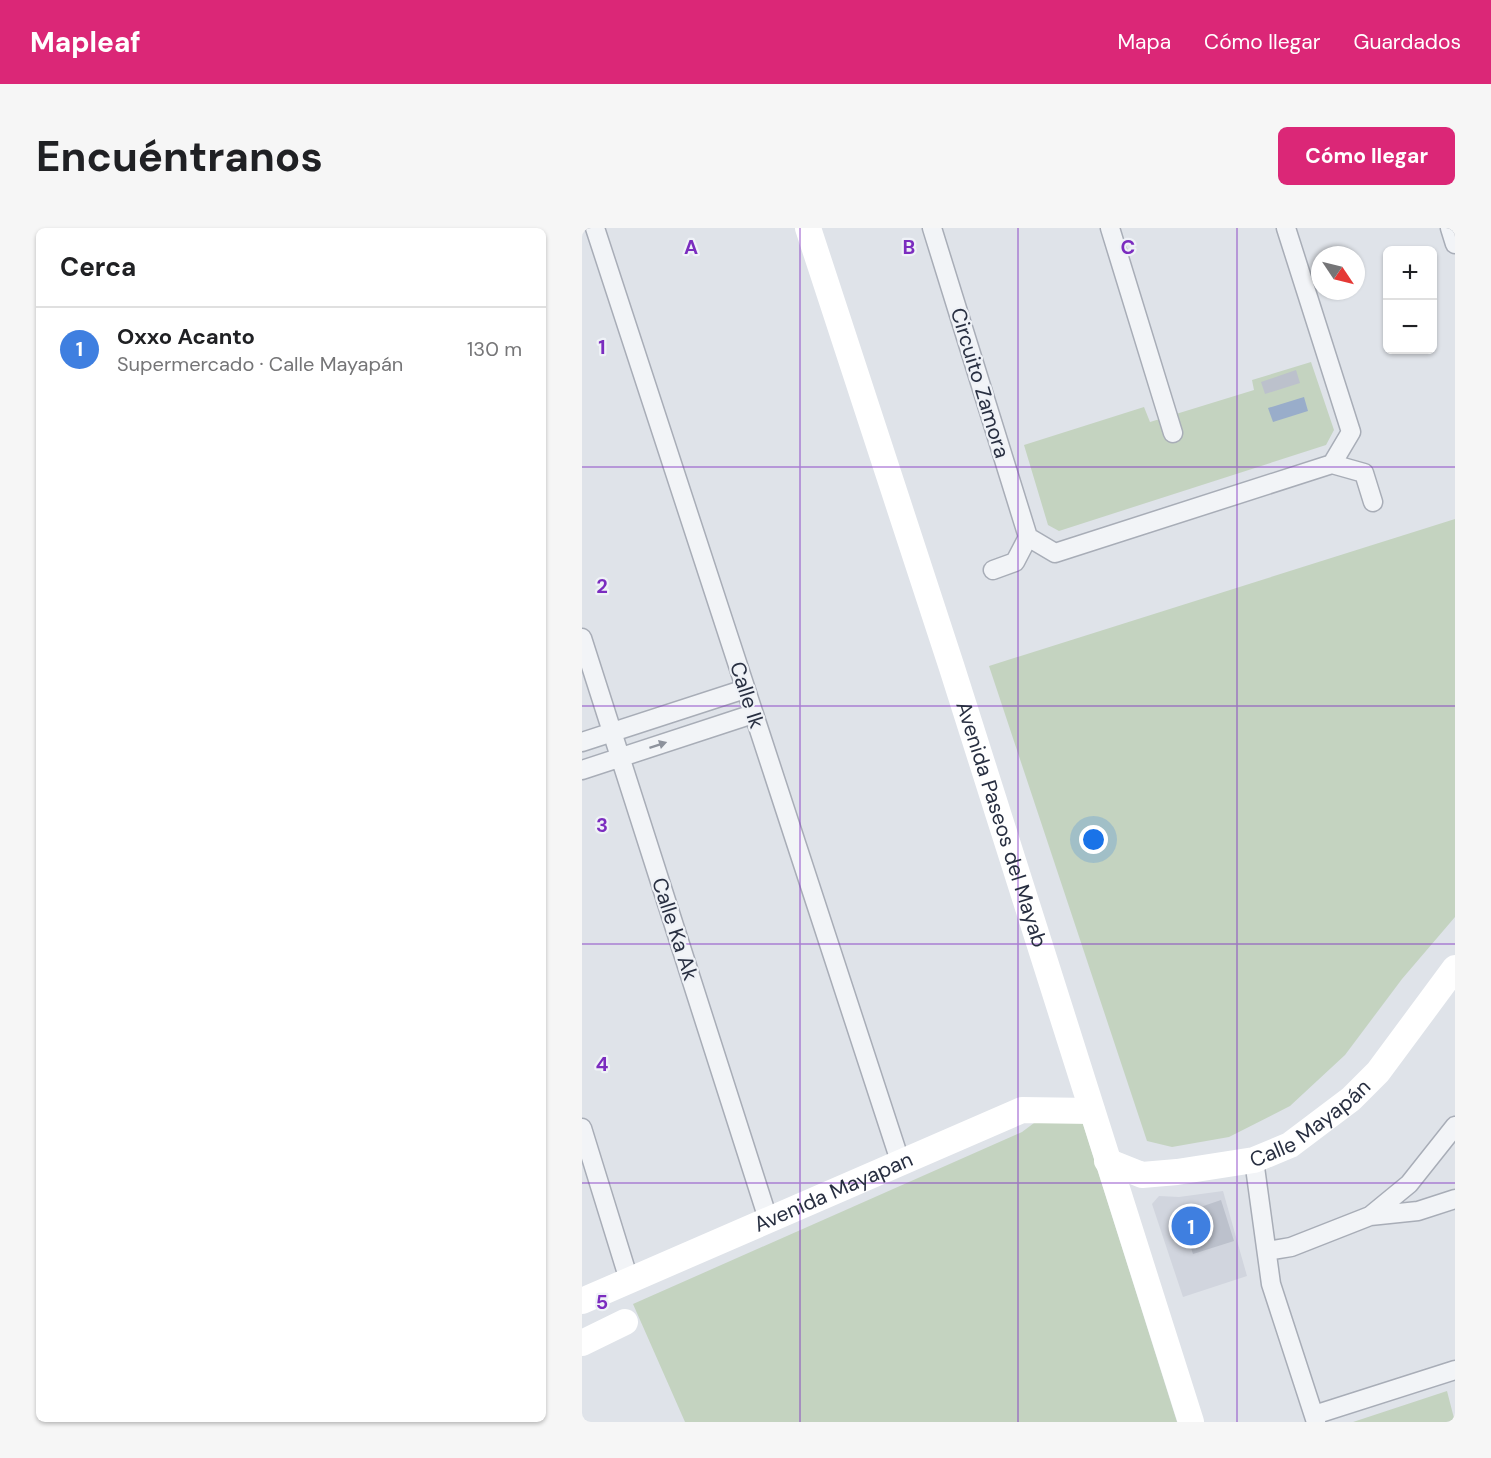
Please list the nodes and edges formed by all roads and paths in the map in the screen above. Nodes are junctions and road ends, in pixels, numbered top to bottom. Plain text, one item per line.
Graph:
1 (595, 228) edge
2 (808, 228) edge
3 (932, 228) edge
4 (1110, 228) edge
5 (1286, 228) edge
6 (1450, 228) edge
7 (1455, 244) edge
8 (1173, 433) dead end
9 (1332, 464) junction
10 (1373, 502) dead end
11 (1028, 537) junction
12 (993, 570) dead end
13 (582, 638) edge
14 (746, 689) junction
15 (753, 714) junction
16 (612, 732) junction
17 (582, 742) edge
18 (620, 757) junction
19 (582, 770) edge
20 (1455, 968) edge
21 (1092, 1110) junction
22 (1455, 1126) edge
23 (582, 1128) edge
24 (1254, 1160) junction
25 (900, 1161) junction
26 (1107, 1161) junction
27 (1455, 1199) edge
28 (1370, 1216) junction
29 (768, 1219) junction
30 (1267, 1251) junction
31 (629, 1280) junction
32 (582, 1301) edge
33 (625, 1322) dead end
34 (582, 1343) edge
35 (1455, 1370) edge
36 (1315, 1419) edge
37 (1191, 1422) edge

1 - 14 street, Calle Ik
2 - 21 main road, Avenida Paseos del Mayab
3 - 11 street, Circuito Zamora
4 - 8 street
5 - 9 street
6 - 7 street
9 - 10 street
9 - 11 street
11 - 12 street
13 - 16 street, Calle Ka Ak
14 - 15 street, Calle Ik
14 - 16 street
18 -> 15 street
15 - 25 street, Calle Ik
16 - 17 street
16 - 18 street, Calle Ka Ak
18 - 19 street
18 - 29 street, Calle Ka Ak
20 - 24 main road, Calle Mayapán
21 - 25 main road, Avenida Mayapan
21 - 26 main road, Avenida Paseos del Mayab
22 - 28 street
23 - 31 street
24 - 26 main road, Calle Mayapán
24 - 30 street
25 - 29 main road, Avenida Mayapan
26 - 37 main road, Avenida Paseos del Mayab
27 - 28 street
28 - 30 street
29 - 31 main road, Avenida Mayapan
30 - 36 street
31 - 32 main road, Avenida Mayapan
33 - 34 main road
35 - 36 street

